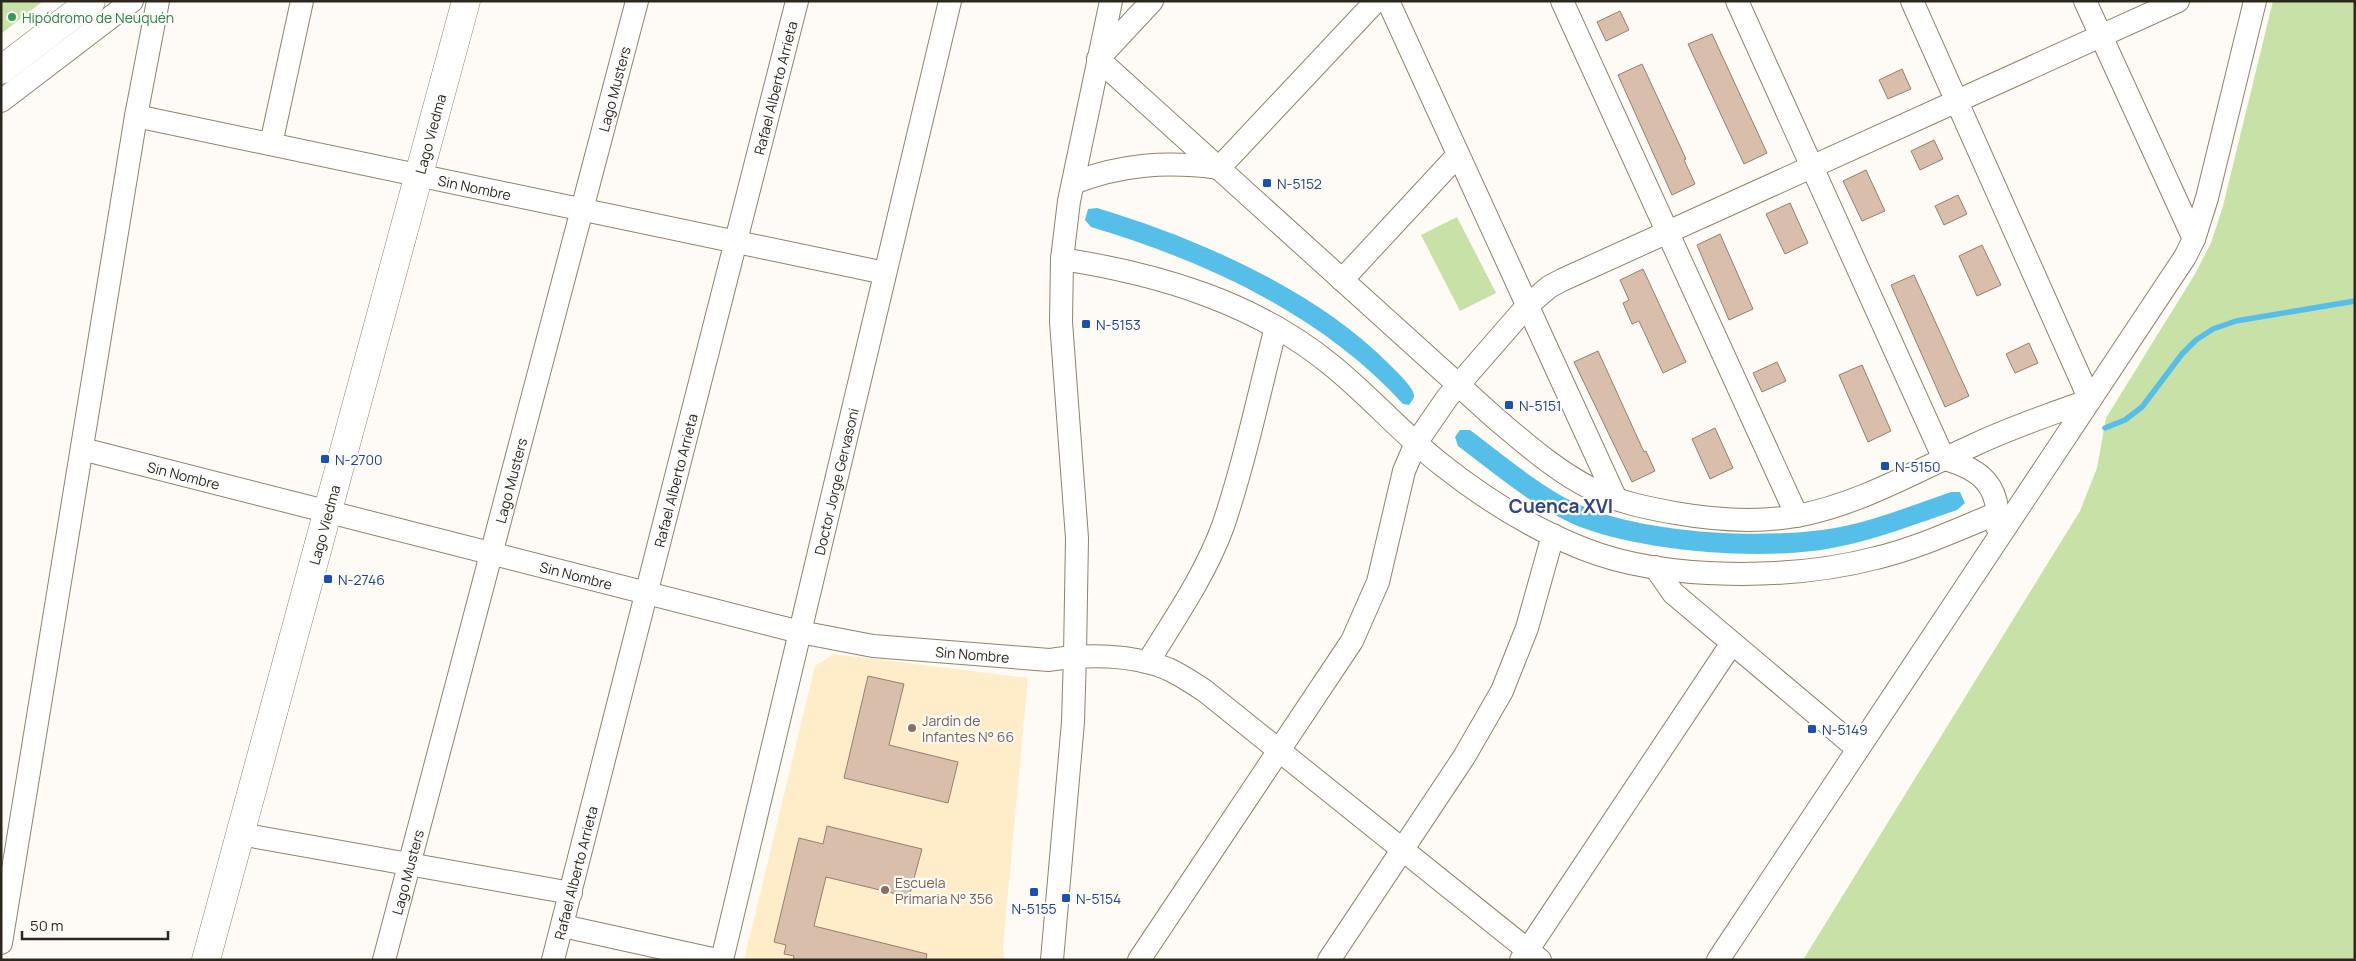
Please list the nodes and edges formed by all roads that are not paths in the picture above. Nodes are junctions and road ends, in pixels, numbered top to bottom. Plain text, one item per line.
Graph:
1 (91, 1) edge
2 (132, 1) edge
3 (158, 1) edge
4 (302, 1) edge
5 (466, 1) edge
6 (637, 1) edge
7 (797, 1) edge
8 (950, 1) edge
9 (1111, 1) edge
10 (1152, 1) edge
11 (1376, 1) edge
12 (1388, 1) edge
13 (1562, 1) edge
14 (1737, 1) edge
15 (1912, 1) edge
16 (2085, 1) edge
17 (2178, 1) edge
18 (2255, 1) edge
19 (2101, 36) junction
20 (1098, 60) junction
21 (1, 70) edge
22 (1, 100) edge
23 (1957, 101) junction
24 (136, 116) junction
25 (271, 144) junction
26 (1458, 155) junction
27 (1812, 167) junction
28 (1219, 168) junction
29 (419, 175) junction
30 (1073, 183) junction
31 (582, 210) junction
32 (1667, 232) junction
33 (2194, 239) junction
34 (736, 242) junction
35 (1062, 259) junction
36 (885, 273) junction
37 (1342, 280) junction
38 (1527, 306) junction
39 (1276, 327) junction
40 (1458, 385) junction
41 (2090, 400) junction
42 (1416, 443) junction
43 (82, 450) junction
44 (1944, 459) junction
45 (1616, 499) junction
46 (328, 512) junction
47 (1998, 513) junction
48 (1797, 516) junction
49 (1553, 535) junction
50 (1993, 546) junction
51 (492, 554) junction
52 (1655, 567) junction
53 (646, 593) junction
54 (800, 632) junction
55 (1732, 643) junction
56 (1075, 656) junction
57 (1148, 662) junction
58 (1858, 749) junction
59 (1280, 751) junction
60 (240, 834) junction
61 (1403, 850) junction
62 (410, 865) junction
63 (571, 894) junction
64 (563, 926) junction
65 (2, 935) edge
66 (1530, 957) edge
67 (206, 960) edge
68 (384, 960) edge
69 (553, 960) edge
70 (716, 960) edge
71 (722, 960) edge
72 (1052, 960) edge
73 (1139, 960) edge
74 (1329, 960) edge
75 (1718, 960) edge

1 - 21 main road
2 - 22 street
3 - 24 street
4 - 25 street
5 - 29 main road, Lago Viedma
6 - 31 street, Lago Musters
7 - 34 street, Rafael Alberto Arrieta
8 - 36 street, Doctor Jorge Gervasoni
9 - 20 street
10 - 20 street
11 - 28 street
12 - 26 street
13 - 32 street
14 - 27 street
15 - 23 street
16 - 19 street
17 - 19 street
18 - 33 street
19 - 23 street
19 - 33 street
20 - 28 street
20 - 30 street
23 - 27 street
23 - 41 street
24 - 25 street, Sin Nombre
24 - 43 street
25 - 29 street, Sin Nombre
26 - 37 street
26 - 38 street
27 - 32 street
27 - 44 street
28 - 30 street
28 - 37 street
29 - 31 street, Sin Nombre
29 - 46 main road, Lago Viedma
30 - 35 street
31 - 34 street, Sin Nombre
31 - 51 street, Lago Musters
32 - 38 street
32 - 48 street
33 - 41 street
34 - 36 street, Sin Nombre
34 - 53 street, Rafael Alberto Arrieta
35 - 39 street
35 - 56 street
36 - 54 street, Doctor Jorge Gervasoni
37 - 40 street
38 - 40 street
38 - 45 street
39 - 42 street
39 - 57 street
40 - 42 street
40 - 45 street
41 - 44 street
41 - 50 street
42 - 49 street
42 - 59 street
43 - 46 street, Sin Nombre
43 - 65 street
44 - 47 street
44 - 48 street
45 - 48 street
46 - 51 street, Sin Nombre
46 - 60 main road, Lago Viedma
47 - 50 street
47 - 52 street
49 - 52 street
49 - 61 street
50 - 58 street
51 - 53 street, Sin Nombre
51 - 62 street, Lago Musters
52 - 55 street
53 - 54 street, Sin Nombre
53 - 63 street, Rafael Alberto Arrieta
54 - 56 street, Sin Nombre
54 - 71 street, Doctor Jorge Gervasoni
55 - 58 street
55 - 66 street
56 - 57 street, Sin Nombre
56 - 72 street
57 - 59 street, Sin Nombre
58 - 75 street
59 - 61 street, Sin Nombre
59 - 73 street
60 - 62 street
60 - 67 main road, Lago Viedma
61 - 66 street, Sin Nombre
61 - 74 street
62 - 63 street
62 - 68 street, Lago Musters
63 - 64 street, Rafael Alberto Arrieta
64 - 69 street, Rafael Alberto Arrieta
64 - 70 street

